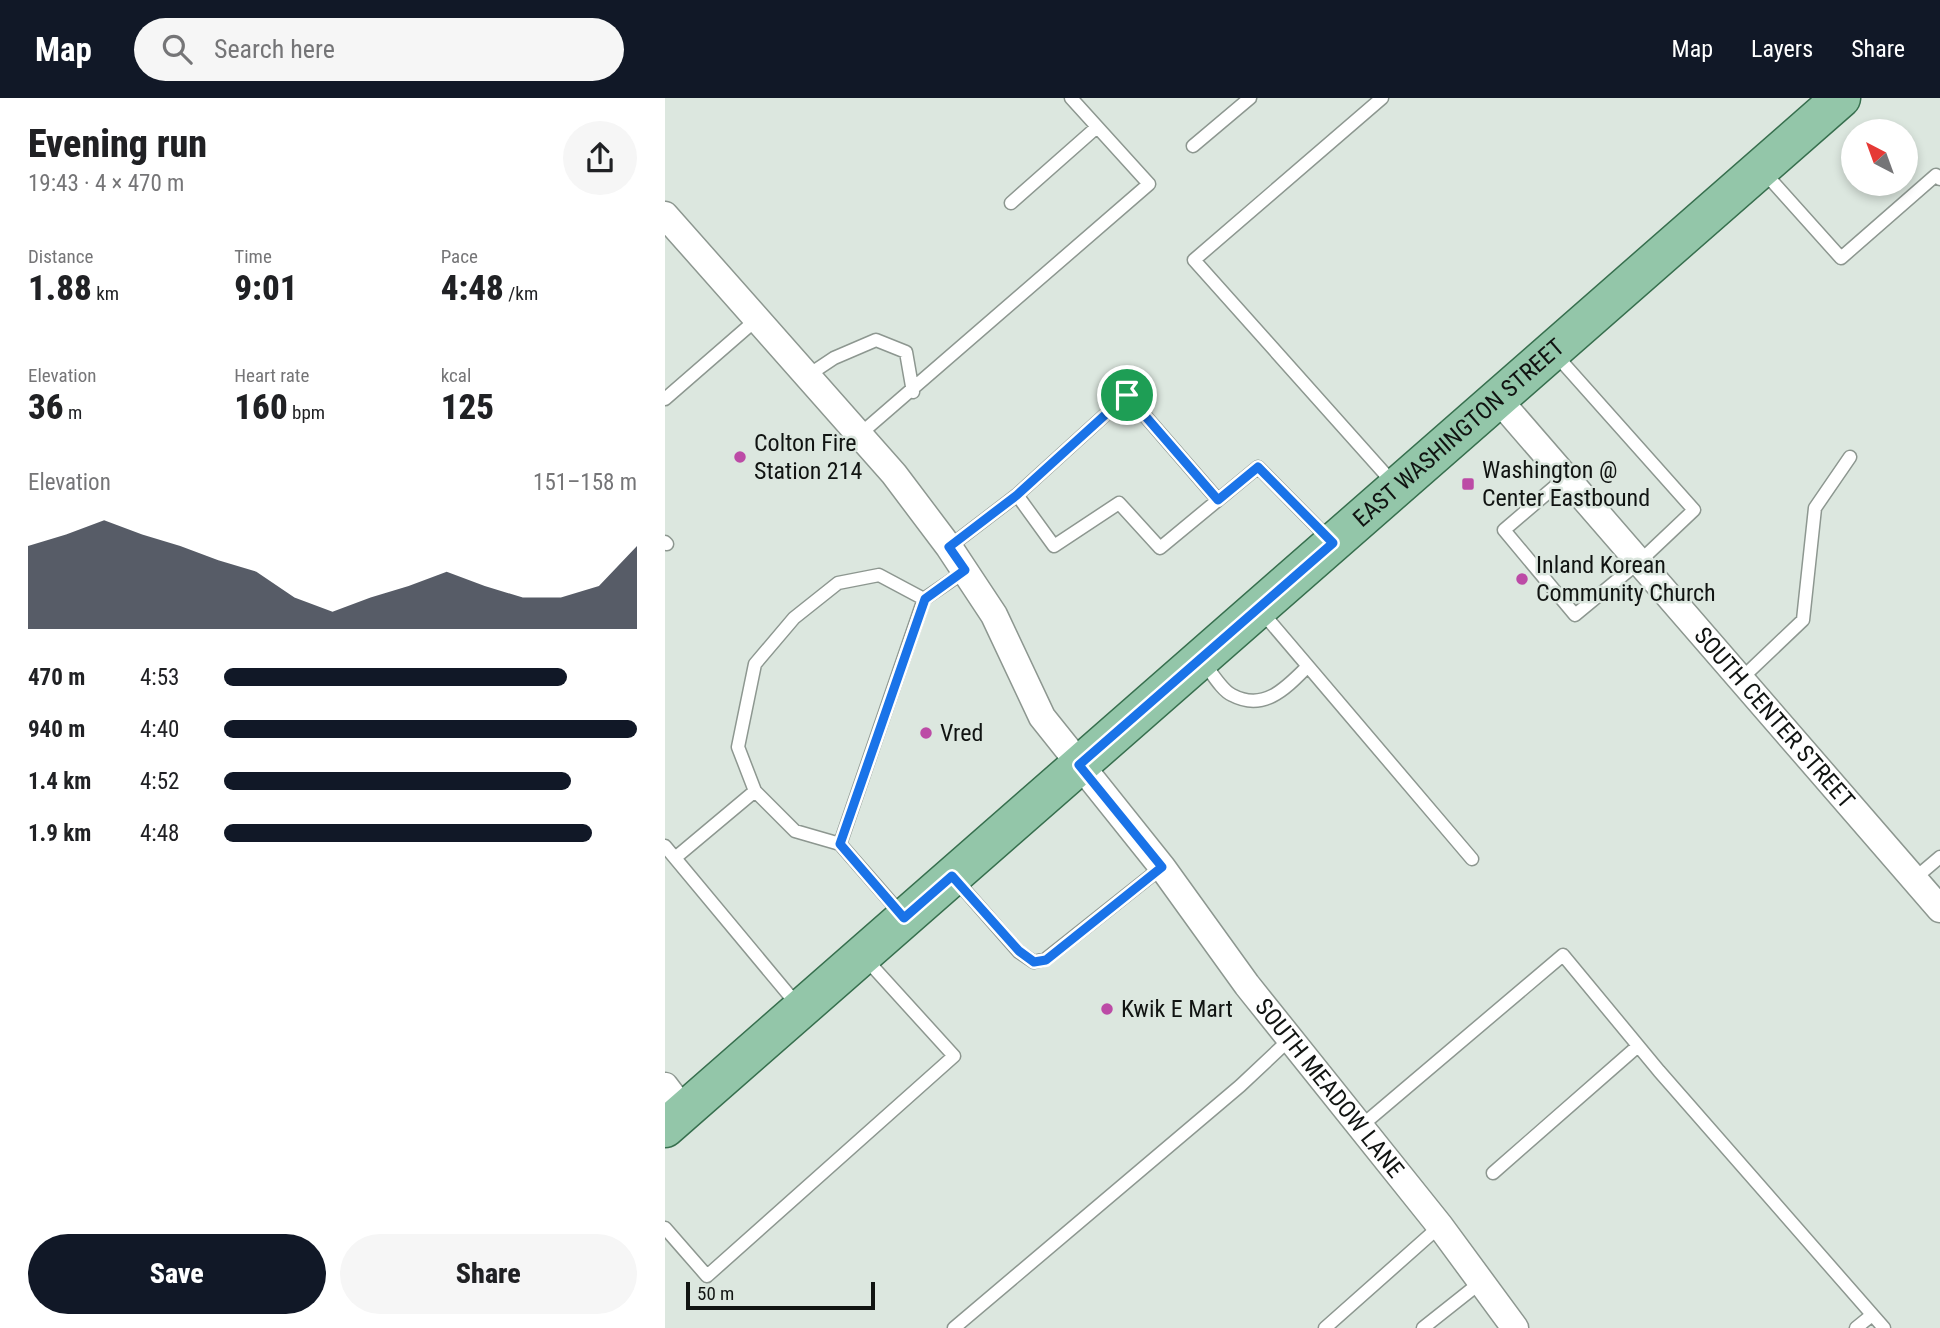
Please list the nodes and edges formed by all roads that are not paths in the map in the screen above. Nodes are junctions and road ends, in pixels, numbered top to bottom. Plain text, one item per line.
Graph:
1 (1071, 98) edge
2 (1250, 98) edge
3 (1382, 98) edge
4 (1841, 98) edge
5 (1097, 127) junction
6 (1193, 146) dead end
7 (1761, 168) junction
8 (1940, 179) edge
9 (1010, 203) dead end
10 (665, 215) edge
11 (757, 319) junction
12 (1553, 351) junction
13 (807, 376) junction
14 (913, 392) junction
15 (665, 399) edge
16 (1497, 399) junction
17 (859, 435) junction
18 (1850, 457) dead end
19 (1566, 477) junction
20 (1396, 487) junction
21 (1017, 495) junction
22 (1218, 500) junction
23 (1333, 543) junction
24 (949, 547) junction
25 (1639, 562) junction
26 (965, 570) junction
27 (925, 599) junction
28 (1258, 608) junction
29 (1201, 659) junction
30 (1307, 667) junction
31 (1741, 679) junction
32 (1079, 765) junction
33 (755, 792) junction
34 (840, 844) junction
35 (665, 846) edge
36 (1940, 857) edge
37 (675, 858) junction
38 (1472, 859) dead end
39 (1162, 867) junction
40 (952, 876) junction
41 (1915, 879) junction
42 (1940, 909) edge
43 (904, 918) junction
44 (862, 955) junction
45 (800, 1009) junction
46 (1290, 1038) junction
47 (1638, 1046) junction
48 (671, 1108) edge
49 (1360, 1127) junction
50 (1493, 1173) dead end
51 (1440, 1226) junction
52 (665, 1228) edge
53 (1481, 1282) junction
54 (1872, 1315) junction
55 (954, 1328) edge
56 (1325, 1328) edge
57 (1423, 1328) edge
58 (1515, 1328) edge
59 (1856, 1328) edge
60 (1884, 1328) edge

1 - 5 lane
2 - 6 lane
3 - 20 lane
4 - 7 main road, EAST WASHINGTON STREET
5 - 9 lane
5 - 14 lane
7 - 8 lane
7 - 12 main road, EAST WASHINGTON STREET
10 - 11 street, SOUTH MEADOW LANE
11 - 13 street, SOUTH MEADOW LANE
11 - 15 lane
12 - 16 main road, EAST WASHINGTON STREET
12 - 25 lane
13 - 14 lane
13 - 17 street, SOUTH MEADOW LANE
14 - 17 lane
16 - 19 street, SOUTH CENTER STREET
16 - 20 main road, EAST WASHINGTON STREET
17 - 24 street, SOUTH MEADOW LANE
18 - 31 lane
19 - 25 street, SOUTH CENTER STREET
19 - 25 lane
20 - 23 main road, EAST WASHINGTON STREET
21 - 22 lane
21 - 22 lane
21 - 24 lane
22 - 23 lane
23 - 28 main road, EAST WASHINGTON STREET
24 - 26 street, SOUTH MEADOW LANE
25 - 31 street, SOUTH CENTER STREET
26 - 27 lane
26 - 32 street, SOUTH MEADOW LANE
27 - 33 lane
27 - 34 lane
28 - 29 main road, EAST WASHINGTON STREET
28 - 30 lane
29 - 30 lane
29 - 32 main road, EAST WASHINGTON STREET
30 - 38 lane
31 - 41 street, SOUTH CENTER STREET
32 - 39 street, SOUTH MEADOW LANE
32 - 40 main road, EAST WASHINGTON STREET
33 - 34 lane
33 - 37 lane
34 - 43 lane
35 - 37 lane
36 - 41 lane
37 - 45 lane
39 - 40 lane
39 - 46 street, SOUTH MEADOW LANE
40 - 43 main road, EAST WASHINGTON STREET
41 - 42 street, SOUTH CENTER STREET
43 - 44 main road, EAST WASHINGTON STREET
44 - 45 main road, EAST WASHINGTON STREET
44 - 52 lane
45 - 48 main road, EAST WASHINGTON STREET
46 - 49 street, SOUTH MEADOW LANE
46 - 55 lane
47 - 49 lane
47 - 50 lane
47 - 54 lane
49 - 51 street, SOUTH MEADOW LANE
51 - 53 street, SOUTH MEADOW LANE
51 - 56 lane
53 - 57 lane
53 - 58 street, SOUTH MEADOW LANE
54 - 59 lane
54 - 60 lane

